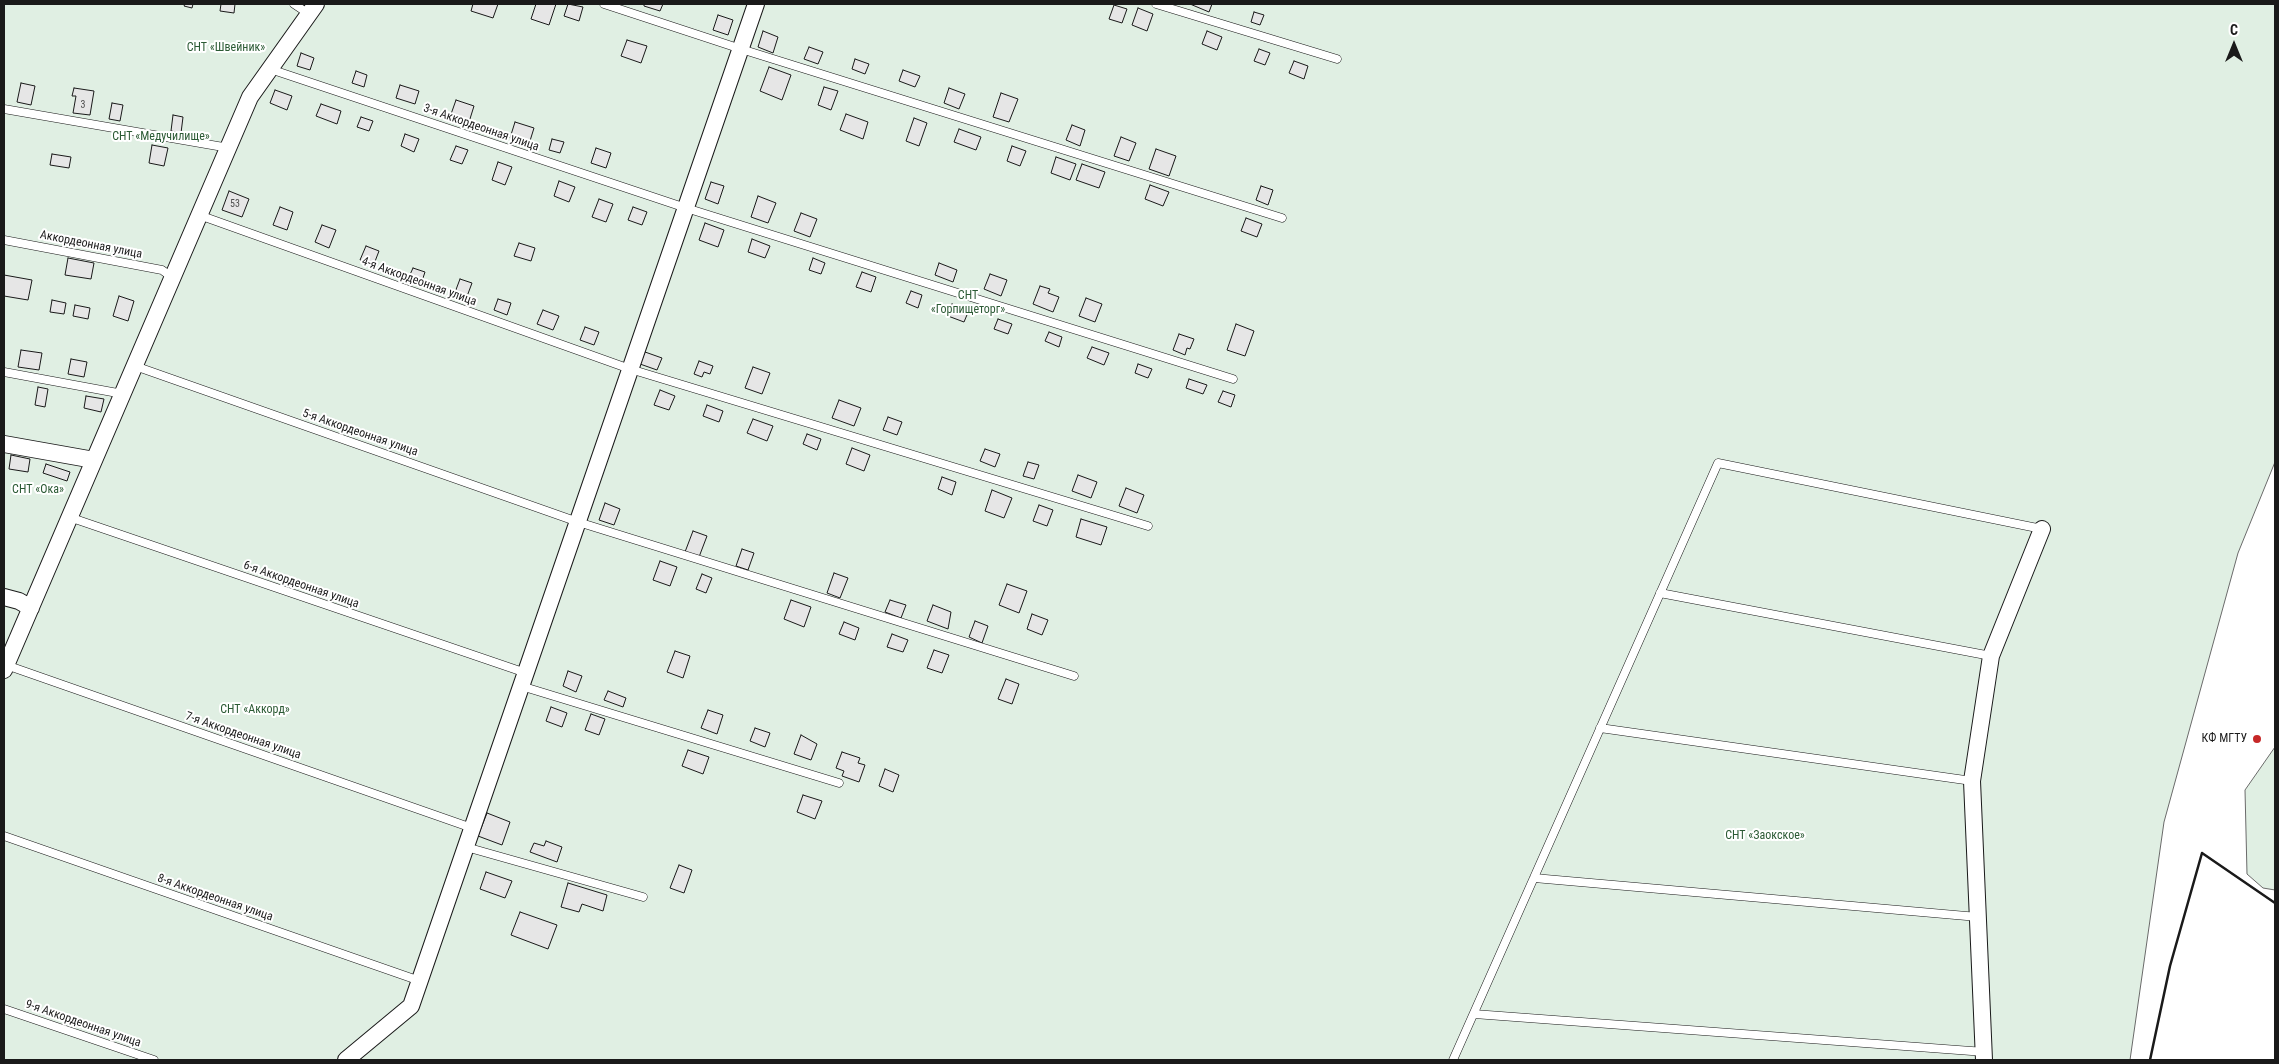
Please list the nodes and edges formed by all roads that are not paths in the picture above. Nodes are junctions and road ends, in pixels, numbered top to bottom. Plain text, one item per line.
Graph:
1 (294, 4) edge
2 (604, 4) edge
3 (756, 4) edge
4 (1156, 4) edge
5 (312, 9) edge
6 (740, 49) junction
7 (1337, 59) dead end
8 (270, 69) junction
9 (4, 110) edge
10 (229, 148) junction
11 (686, 208) junction
12 (200, 216) junction
13 (1282, 218) dead end
14 (4, 240) edge
15 (173, 278) junction
16 (135, 366) junction
17 (630, 370) junction
18 (4, 372) edge
19 (1232, 379) dead end
20 (123, 394) junction
21 (4, 444) edge
22 (94, 460) junction
23 (70, 517) junction
24 (578, 522) junction
25 (1148, 526) dead end
26 (2042, 529) joint
27 (1660, 593) junction
28 (4, 597) edge
29 (31, 608) junction
30 (1991, 656) junction
31 (5, 668) edge
32 (1074, 676) dead end
33 (524, 679) junction
34 (1600, 728) junction
35 (1972, 781) junction
36 (839, 783) dead end
37 (472, 828) junction
38 (4, 836) edge
39 (466, 847) junction
40 (1534, 878) junction
41 (643, 897) dead end
42 (1978, 917) junction
43 (420, 981) junction
44 (4, 1009) edge
45 (1474, 1014) junction
46 (1985, 1056) edge
47 (154, 1060) edge
48 (346, 1060) edge
49 (1453, 1060) edge

1 - 5 lane
2 - 6 lane
3 - 6 street
4 - 7 lane
5 - 8 street
6 - 11 street
6 - 13 lane
8 - 10 street
8 - 11 lane, 3-я Аккордеонная улица
9 - 10 lane
10 - 12 street
11 - 17 street
11 - 19 lane, 3-я Аккордеонная улица
12 - 15 street
12 - 17 lane, 4-я Аккордеонная улица
14 - 15 lane, Аккордеонная улица
15 - 16 street
16 - 20 street
16 - 24 lane, 5-я Аккордеонная улица
17 - 24 street
17 - 25 lane, 4-я Аккордеонная улица
18 - 20 lane
20 - 22 street
21 - 22 street
22 - 23 street
23 - 29 street
23 - 33 lane, 6-я Аккордеонная улица
24 - 32 lane, 5-я Аккордеонная улица
24 - 33 street
26 - 27 lane
26 - 30 street
27 - 30 lane
27 - 34 lane
28 - 29 street
29 - 31 street
30 - 35 street
31 - 37 lane, 7-я Аккордеонная улица
33 - 36 lane, 6-я Аккордеонная улица
33 - 37 street
34 - 35 lane
34 - 40 lane
35 - 42 street
37 - 39 street
38 - 43 lane, 8-я Аккордеонная улица
39 - 41 lane
39 - 43 street
40 - 42 lane
40 - 45 lane
42 - 46 street
43 - 48 street
44 - 47 lane, 9-я Аккордеонная улица
45 - 46 lane
45 - 49 lane

